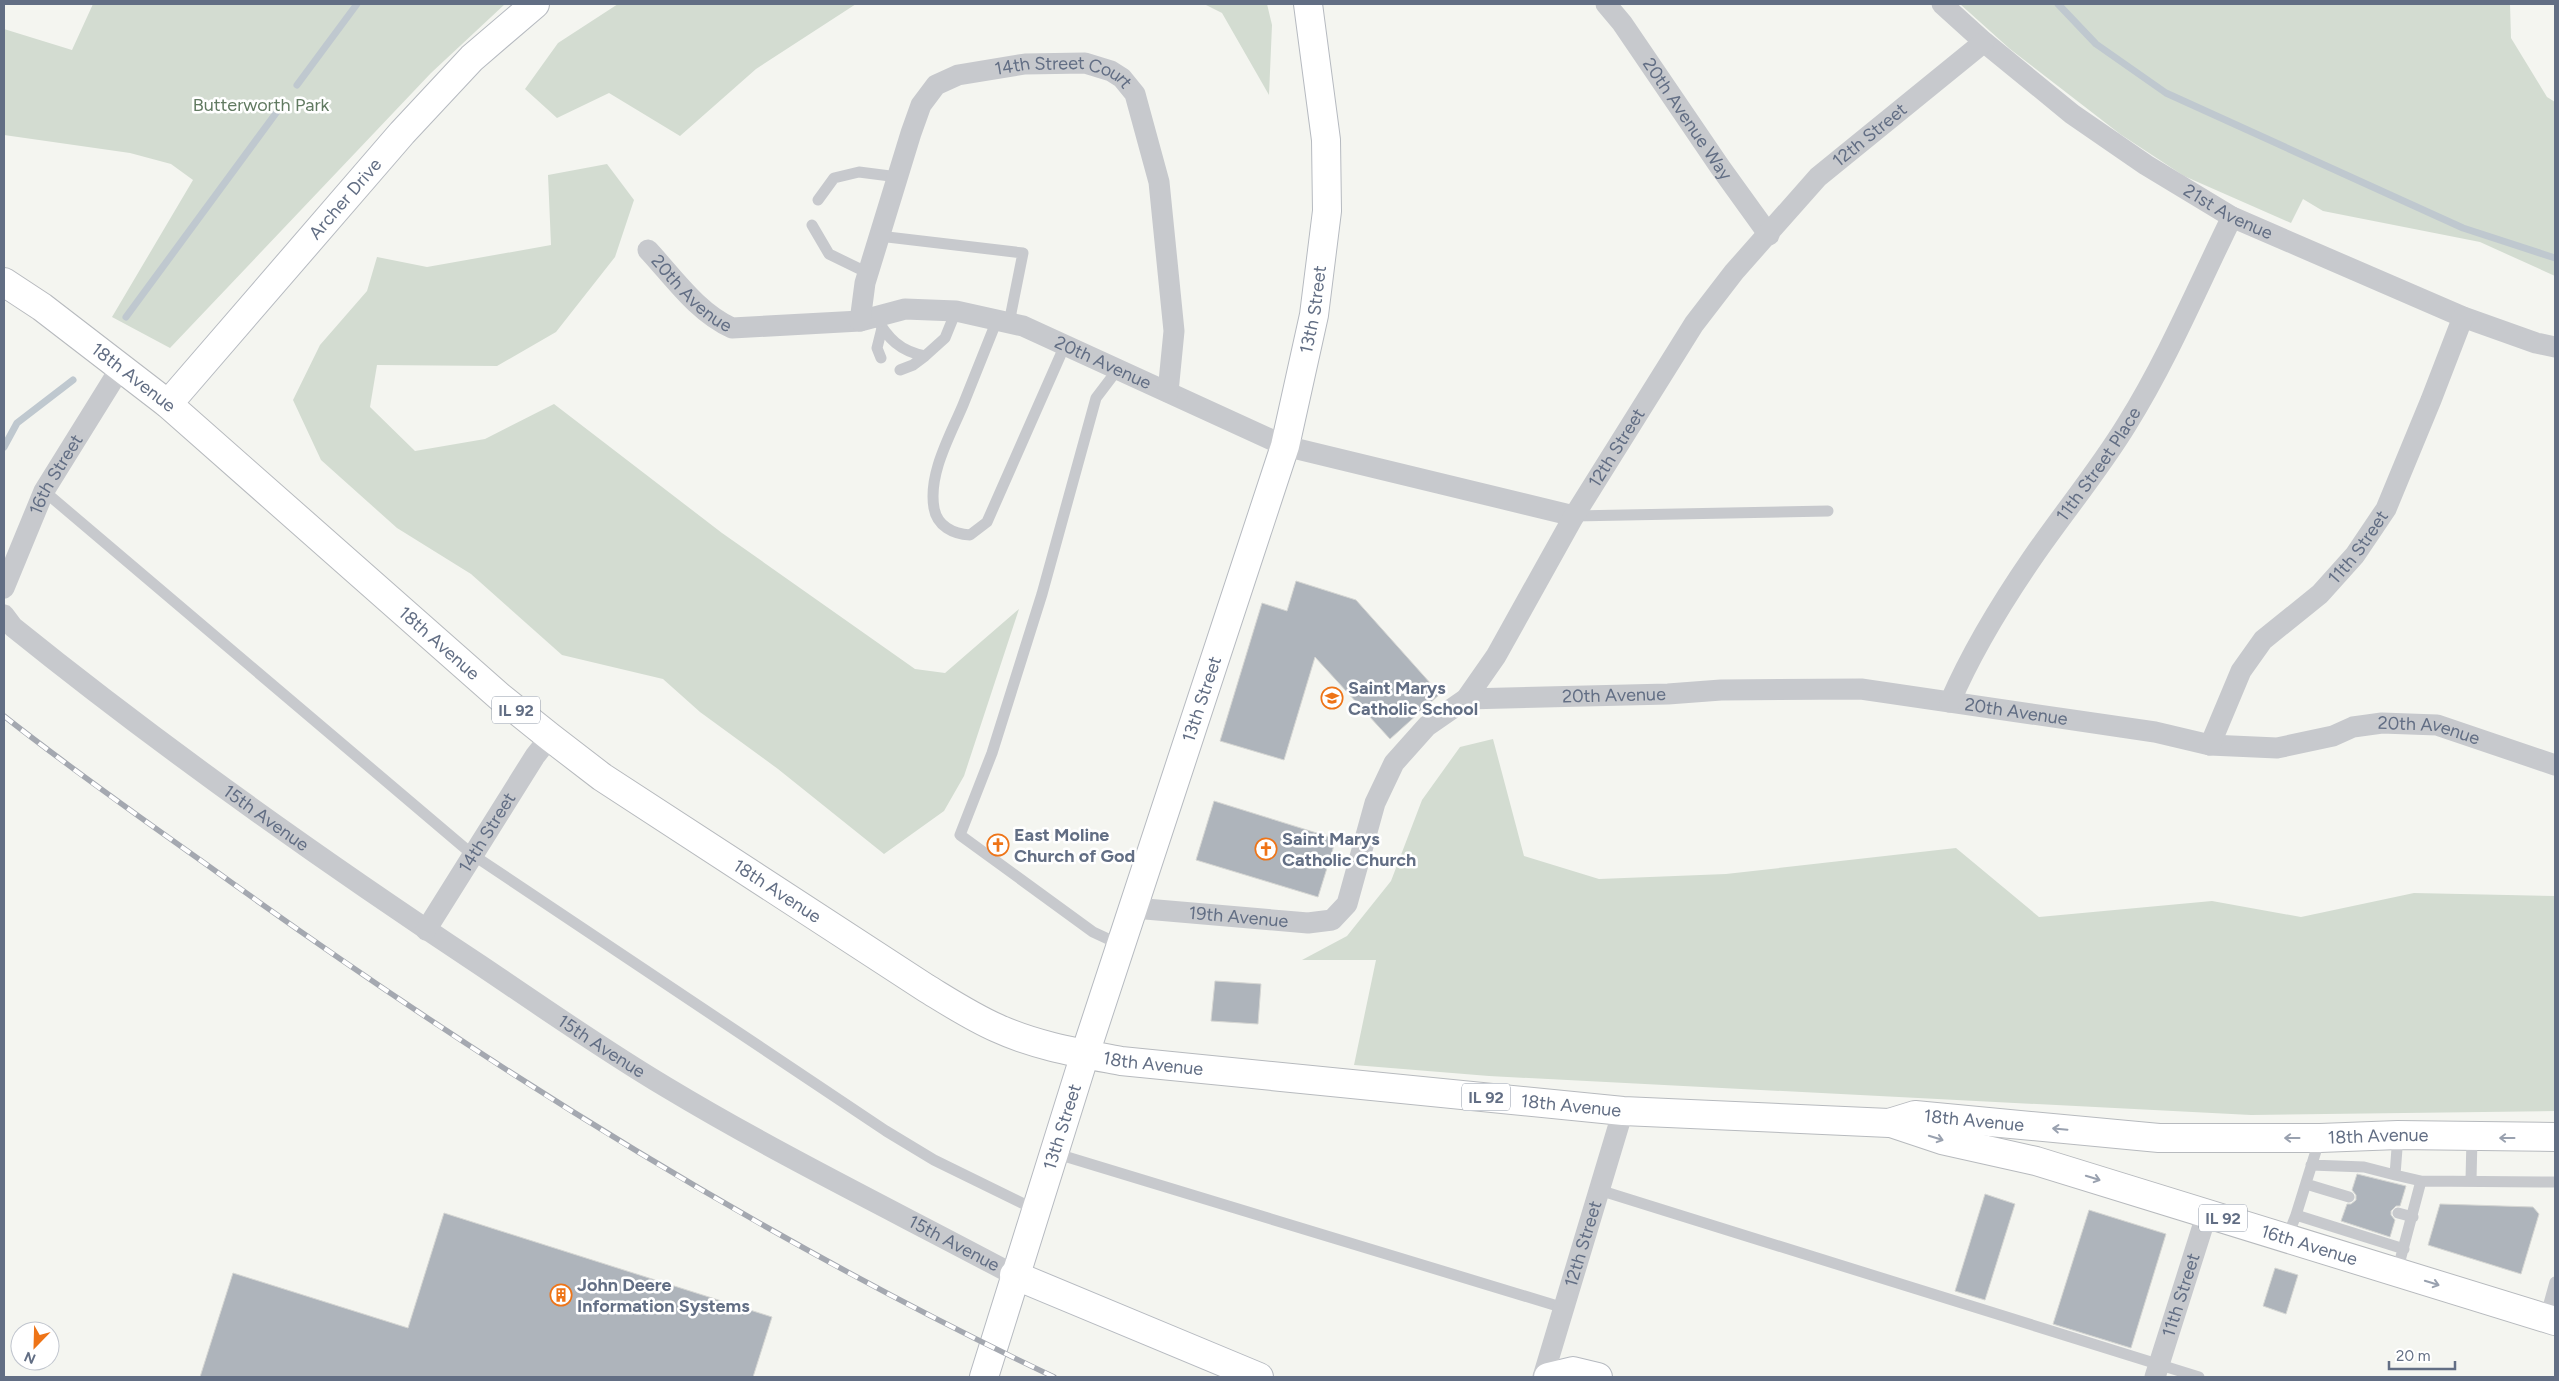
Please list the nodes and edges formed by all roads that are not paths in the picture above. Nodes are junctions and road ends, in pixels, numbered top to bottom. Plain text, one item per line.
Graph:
1 (535, 4) edge
2 (1308, 4) edge
3 (1606, 4) edge
4 (1942, 4) edge
5 (1984, 42) junction
6 (898, 177) junction
7 (818, 200) dead end
8 (2232, 217) junction
9 (812, 225) dead end
10 (1769, 235) junction
11 (879, 236) junction
12 (648, 250) dead end
13 (868, 273) junction
14 (4, 282) edge
15 (956, 311) junction
16 (2462, 317) junction
17 (1003, 321) junction
18 (872, 322) junction
19 (1066, 346) junction
20 (2555, 347) edge
21 (925, 356) junction
22 (881, 358) dead end
23 (121, 367) junction
24 (1118, 369) junction
25 (900, 370) dead end
26 (1168, 392) junction
27 (168, 404) junction
28 (1285, 446) junction
29 (44, 491) junction
30 (1828, 511) dead end
31 (1574, 516) junction
32 (4, 588) edge
33 (4, 615) edge
34 (1466, 699) junction
35 (1950, 702) junction
36 (550, 737) junction
37 (2210, 745) junction
38 (2555, 765) edge
39 (473, 855) junction
40 (1134, 908) junction
41 (1340, 913) joint
42 (426, 930) junction
43 (1121, 945) junction
44 (1085, 1054) junction
45 (1623, 1111) junction
46 (1889, 1123) junction
47 (2398, 1135) junction
48 (2555, 1137) edge
49 (2320, 1138) junction
50 (2472, 1138) junction
51 (1054, 1152) junction
52 (2311, 1165) junction
53 (2395, 1175) junction
54 (2471, 1180) junction
55 (2421, 1181) junction
56 (2555, 1182) edge
57 (2306, 1184) junction
58 (1599, 1190) junction
59 (2349, 1197) dead end
60 (1037, 1210) junction
61 (2207, 1213) junction
62 (2398, 1213) dead end
63 (2413, 1217) junction
64 (2291, 1226) junction
65 (2401, 1261) junction
66 (1014, 1275) junction
67 (2555, 1282) edge
68 (1564, 1308) junction
69 (2550, 1319) edge
70 (2157, 1371) edge
71 (984, 1377) edge
72 (1260, 1377) edge
73 (1543, 1377) edge
74 (1548, 1377) edge
75 (1598, 1377) edge
76 (2199, 1377) edge

1 - 27 main road, Archer Drive
2 - 28 main road, 13th Street
3 - 10 street, 20th Avenue Way
4 - 5 street, 21st Avenue
5 - 8 street, 21st Avenue
5 - 10 street, 12th Street
6 - 7 lane
6 - 11 street, 14th Street Court
6 - 26 street, 14th Street Court
8 - 16 street, 21st Avenue
8 - 35 street, 11th Street Place
9 - 13 lane
10 - 31 street, 12th Street
11 - 13 street, 14th Street Court
11 - 17 lane
12 - 18 street, 20th Avenue
13 - 18 street, 14th Street Court
14 - 23 main road, 18th Avenue / IL 92
15 - 17 street, 20th Avenue
15 - 18 street, 20th Avenue
15 - 21 lane
16 - 20 street, 21st Avenue
16 - 37 street, 11th Street
17 - 19 street, 20th Avenue
17 - 19 lane
18 - 21 lane
18 - 22 lane
19 - 24 street, 20th Avenue
21 - 25 lane
23 - 27 main road, 18th Avenue / IL 92
23 - 29 street, 16th Street
24 - 26 street, 20th Avenue
24 - 43 lane
26 - 28 street, 20th Avenue
27 - 36 main road, 18th Avenue / IL 92
28 - 31 street, 20th Avenue
28 - 40 main road, 13th Street
29 - 32 street, 16th Street
29 - 39 lane
30 - 31 lane
31 - 34 street, 12th Street
33 - 42 street, 15th Avenue
34 - 35 street, 20th Avenue
34 - 41 street, 12th Street
35 - 37 street, 20th Avenue
36 - 39 street, 14th Street
36 - 44 main road, 18th Avenue / IL 92
37 - 38 street, 20th Avenue
39 - 42 street, 14th Street
39 - 60 lane
40 - 41 street, 19th Avenue
40 - 43 main road, 13th Street
42 - 66 street, 15th Avenue
43 - 44 main road, 13th Street
44 - 45 main road, 18th Avenue / IL 92
44 - 51 main road, 13th Street
45 - 46 main road, 18th Avenue / IL 92
45 - 58 street, 12th Street
49 -> 46 main road, 18th Avenue / IL 92
46 -> 61 main road, 16th Avenue / IL 92
47 - 49 main road, 18th Avenue / IL 92
47 - 50 main road, 18th Avenue / IL 92
47 - 53 lane
48 -> 50 main road, 18th Avenue / IL 92
49 - 52 lane
50 - 54 lane
51 - 60 main road, 13th Street
51 - 68 lane
52 - 53 lane
52 - 57 lane
53 - 55 lane
54 - 55 lane
54 - 56 lane
55 - 63 lane
57 - 59 lane
57 - 64 lane
58 - 68 street, 12th Street
58 - 70 lane
60 - 66 main road, 13th Street
61 - 64 main road, 16th Avenue / IL 92
61 - 70 street, 11th Street
62 - 63 lane
63 - 65 lane
64 - 65 main road, 16th Avenue / IL 92
65 -> 69 main road, 16th Avenue / IL 92
66 - 71 main road, 13th Street
66 - 72 main road, 15th Avenue
67 - 69 lane
68 - 73 street, 12th Street
70 - 76 lane
74 - 75 main road

